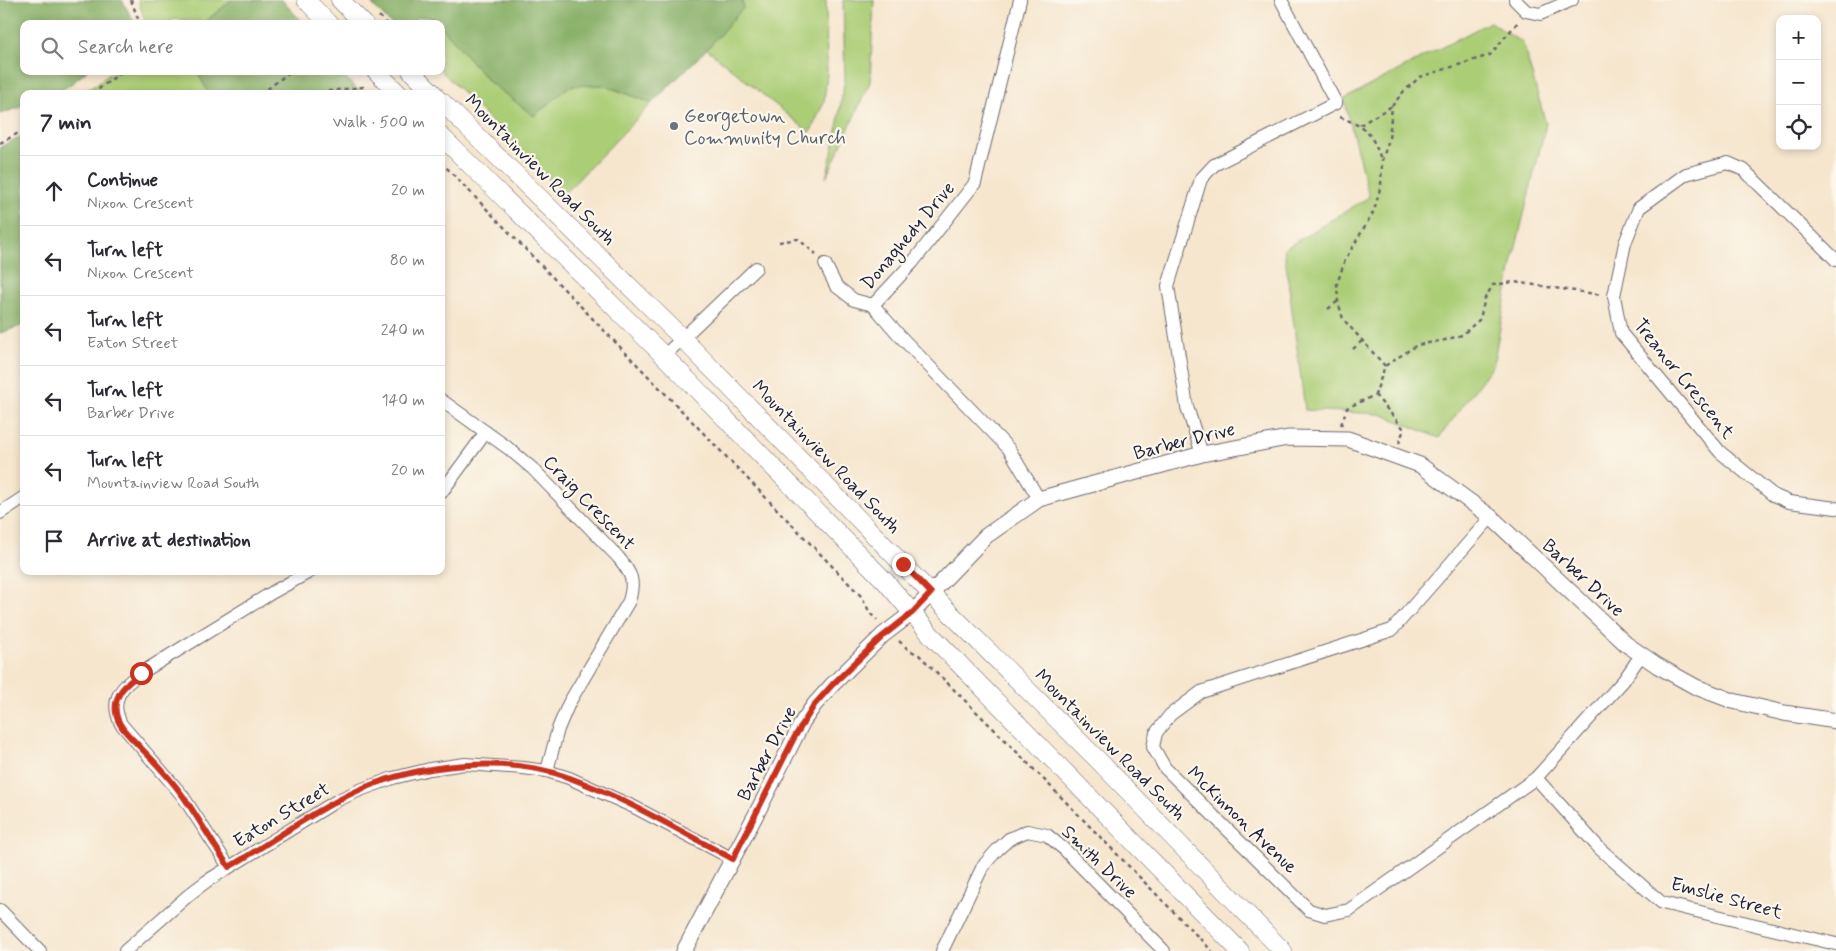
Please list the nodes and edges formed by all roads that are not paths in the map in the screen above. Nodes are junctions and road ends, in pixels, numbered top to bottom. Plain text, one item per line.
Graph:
1 (306, 0) edge
2 (340, 0) edge
3 (1020, 0) edge
4 (1281, 0) edge
5 (1514, 0) edge
6 (1572, 0) edge
7 (325, 20) edge
8 (360, 20) edge
9 (380, 75) edge
10 (415, 75) edge
11 (395, 90) edge
12 (430, 90) edge
13 (445, 105) edge
14 (445, 140) edge
15 (1836, 260) edge
16 (825, 264) road end
17 (756, 268) dead end
18 (872, 304) junction
19 (682, 338) junction
20 (664, 356) junction
21 (445, 403) edge
22 (486, 432) junction
23 (1202, 454) junction
24 (445, 488) edge
25 (1039, 498) junction
26 (20, 500) edge
27 (1836, 508) edge
28 (0, 513) edge
29 (1491, 517) junction
30 (304, 575) edge
31 (931, 593) junction
32 (912, 613) junction
33 (1640, 655) junction
34 (1836, 721) edge
35 (547, 771) junction
36 (1536, 778) junction
37 (733, 859) junction
38 (229, 867) junction
39 (0, 910) edge
40 (1836, 944) edge
41 (40, 951) edge
42 (125, 951) edge
43 (684, 951) edge
44 (942, 951) edge
45 (1164, 951) edge
46 (1240, 951) edge
47 (1284, 951) edge

1 - 7 main road
2 - 8 main road
3 - 18 street, Donaghedy Drive
4 - 23 street
5 - 6 street
9 - 11 main road
10 - 12 main road
13 - 19 main road, Mountainview Road South
14 - 20 main road
15 - 27 street, Treanor Crescent
16 - 18 street
17 - 19 street
18 - 25 street, Donaghedy Drive
19 - 20 street
19 - 31 main road, Mountainview Road South
20 - 32 main road
21 - 22 street, Craig Crescent
22 - 24 street
22 - 35 street, Craig Crescent
23 - 25 street, Barber Drive
23 - 29 street, Barber Drive
25 - 31 street, Barber Drive
26 - 28 street
29 - 33 street, Barber Drive
29 - 36 street, McKinnon Avenue
30 - 38 street
31 - 32 street, Barber Drive
31 - 47 main road, Mountainview Road South
32 - 37 street, Barber Drive
32 - 46 main road
33 - 34 street, Barber Drive
33 - 36 street, McKinnon Avenue
35 - 37 street, Eaton Street
35 - 38 street, Eaton Street
36 - 40 street, Emslie Street
37 - 43 street, Barber Drive
38 - 42 street, Eaton Street
39 - 41 street
44 - 45 street, Smith Drive

